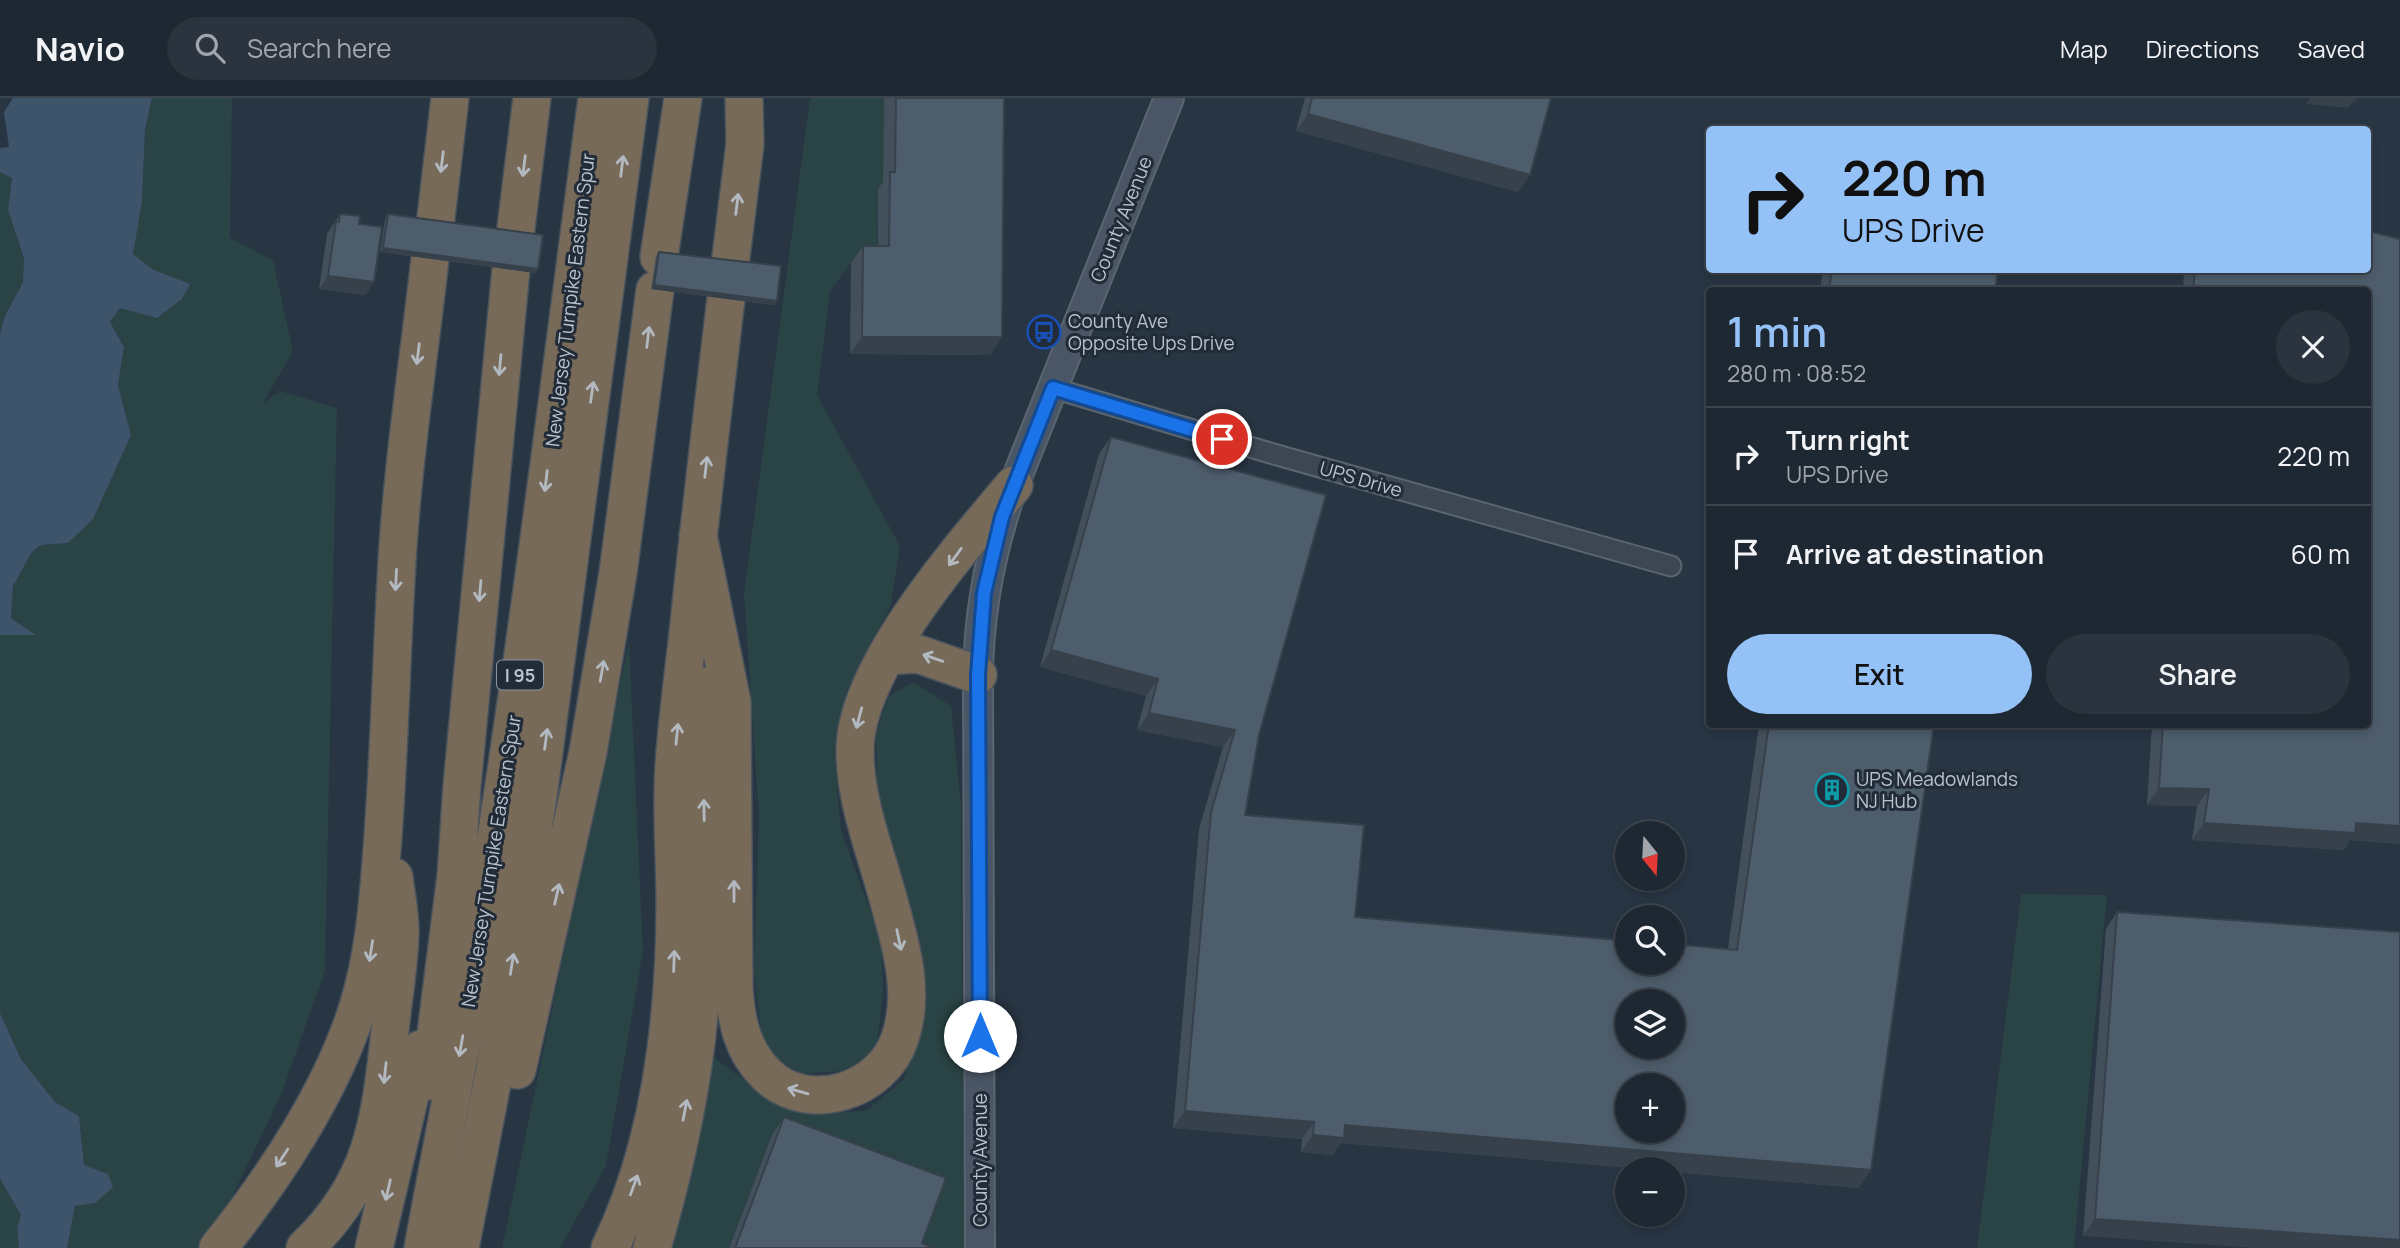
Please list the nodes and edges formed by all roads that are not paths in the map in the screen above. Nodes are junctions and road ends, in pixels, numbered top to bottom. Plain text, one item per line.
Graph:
1 (450, 98) edge
2 (532, 98) edge
3 (597, 98) edge
4 (630, 98) edge
5 (683, 98) edge
6 (744, 98) edge
7 (1169, 98) edge
8 (1053, 388) junction
9 (1014, 485) junction
10 (698, 535) junction
11 (1671, 566) dead end
12 (887, 656) junction
13 (978, 675) junction
14 (387, 785) junction
15 (462, 786) junction
16 (218, 1248) edge
17 (305, 1248) edge
18 (374, 1248) edge
19 (403, 1248) edge
20 (423, 1248) edge
21 (460, 1248) edge
22 (479, 1248) edge
23 (610, 1248) edge
24 (652, 1248) edge
25 (980, 1248) edge

1 -> 14 highway
2 -> 15 highway
3 -> 20 highway, New Jersey Turnpike Eastern Spur / I 95
21 -> 4 highway, New Jersey Turnpike Eastern Spur / I 95
22 -> 5 highway
10 -> 6 highway
7 - 8 main road, County Avenue
8 - 9 main road, County Avenue
8 - 11 street, UPS Drive
9 -> 12 highway
9 - 13 main road, County Avenue
12 -> 10 highway
23 -> 10 highway
24 -> 10 highway
13 -> 12 highway
13 - 25 main road, County Avenue
14 -> 16 highway
14 -> 17 highway
15 -> 18 highway
15 - 19 highway

